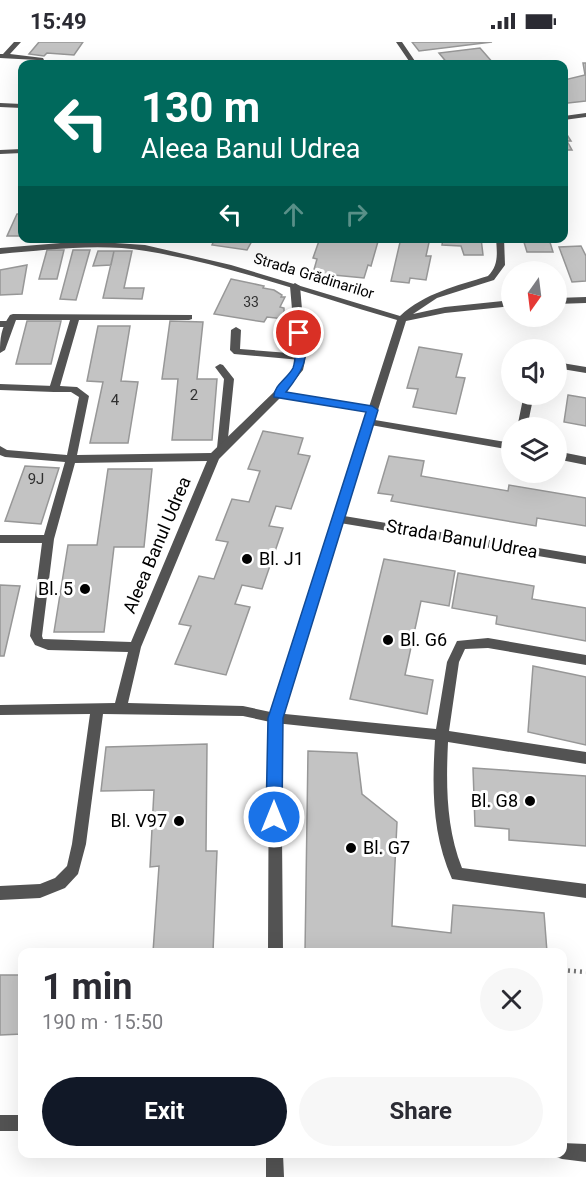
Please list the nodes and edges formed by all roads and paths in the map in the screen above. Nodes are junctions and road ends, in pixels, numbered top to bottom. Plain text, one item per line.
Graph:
1 (18, 42) edge
2 (399, 42) edge
3 (2, 56) edge
4 (41, 60) edge
5 (411, 60) edge
6 (0, 105) edge
7 (18, 106) edge
8 (586, 115) edge
9 (568, 117) edge
10 (18, 151) edge
11 (0, 152) edge
12 (500, 243) edge
13 (0, 251) edge
14 (295, 286) junction
15 (586, 300) edge
16 (567, 301) edge
17 (501, 304) edge
18 (75, 316) junction
19 (189, 317) dead end
20 (402, 319) junction
21 (4, 324) edge
22 (236, 330) dead end
23 (0, 350) edge
24 (301, 357) junction
25 (220, 367) dead end
26 (567, 367) edge
27 (586, 370) edge
28 (0, 387) edge
29 (54, 389) junction
30 (278, 394) junction
31 (371, 416) junction
32 (501, 445) edge
33 (0, 450) edge
34 (218, 453) junction
35 (567, 457) edge
36 (71, 459) junction
37 (586, 460) edge
38 (338, 519) junction
39 (0, 539) edge
40 (48, 539) junction
41 (586, 560) edge
42 (135, 647) junction
43 (586, 660) edge
44 (97, 708) junction
45 (120, 708) junction
46 (0, 710) edge
47 (275, 718) junction
48 (442, 735) junction
49 (586, 758) edge
50 (586, 891) edge
51 (0, 893) edge
52 (275, 948) edge
53 (567, 970) edge
54 (586, 972) edge
55 (0, 1123) edge
56 (18, 1124) edge
57 (567, 1151) edge
58 (586, 1153) edge
59 (275, 1158) edge
60 (275, 1177) edge

1 - 3 street
2 - 5 street
3 - 4 street
6 - 7 street
8 - 9 street
10 - 11 street
12 - 20 street
13 - 14 street, Strada Grădinarilor
14 - 20 street, Strada Grădinarilor
14 - 24 street
15 - 16 street
17 - 20 street, Strada Grădinarilor
18 - 19 street
18 - 21 street
18 - 29 street
20 - 31 street
21 - 23 street
22 - 24 street
24 - 30 street
25 - 34 street
26 - 27 street
28 - 29 street
29 - 36 street
30 - 31 street
30 - 34 street, Aleea Banul Udrea
31 - 32 street
31 - 38 street
33 - 36 street, Aleea Banul Udrea
34 - 36 street, Aleea Banul Udrea
34 - 42 street, Aleea Banul Udrea
35 - 37 street
36 - 40 street
38 - 41 street, Strada Banul Udrea
38 - 47 street
39 - 40 street
40 - 42 street
42 - 45 street, Aleea Banul Udrea
43 - 48 street
44 - 45 street
44 - 46 street
44 - 51 street
45 - 47 street
47 - 48 street
47 - 52 street
48 - 49 street
48 - 50 street
53 - 54 path
55 - 56 street
57 - 58 street
59 - 60 street

